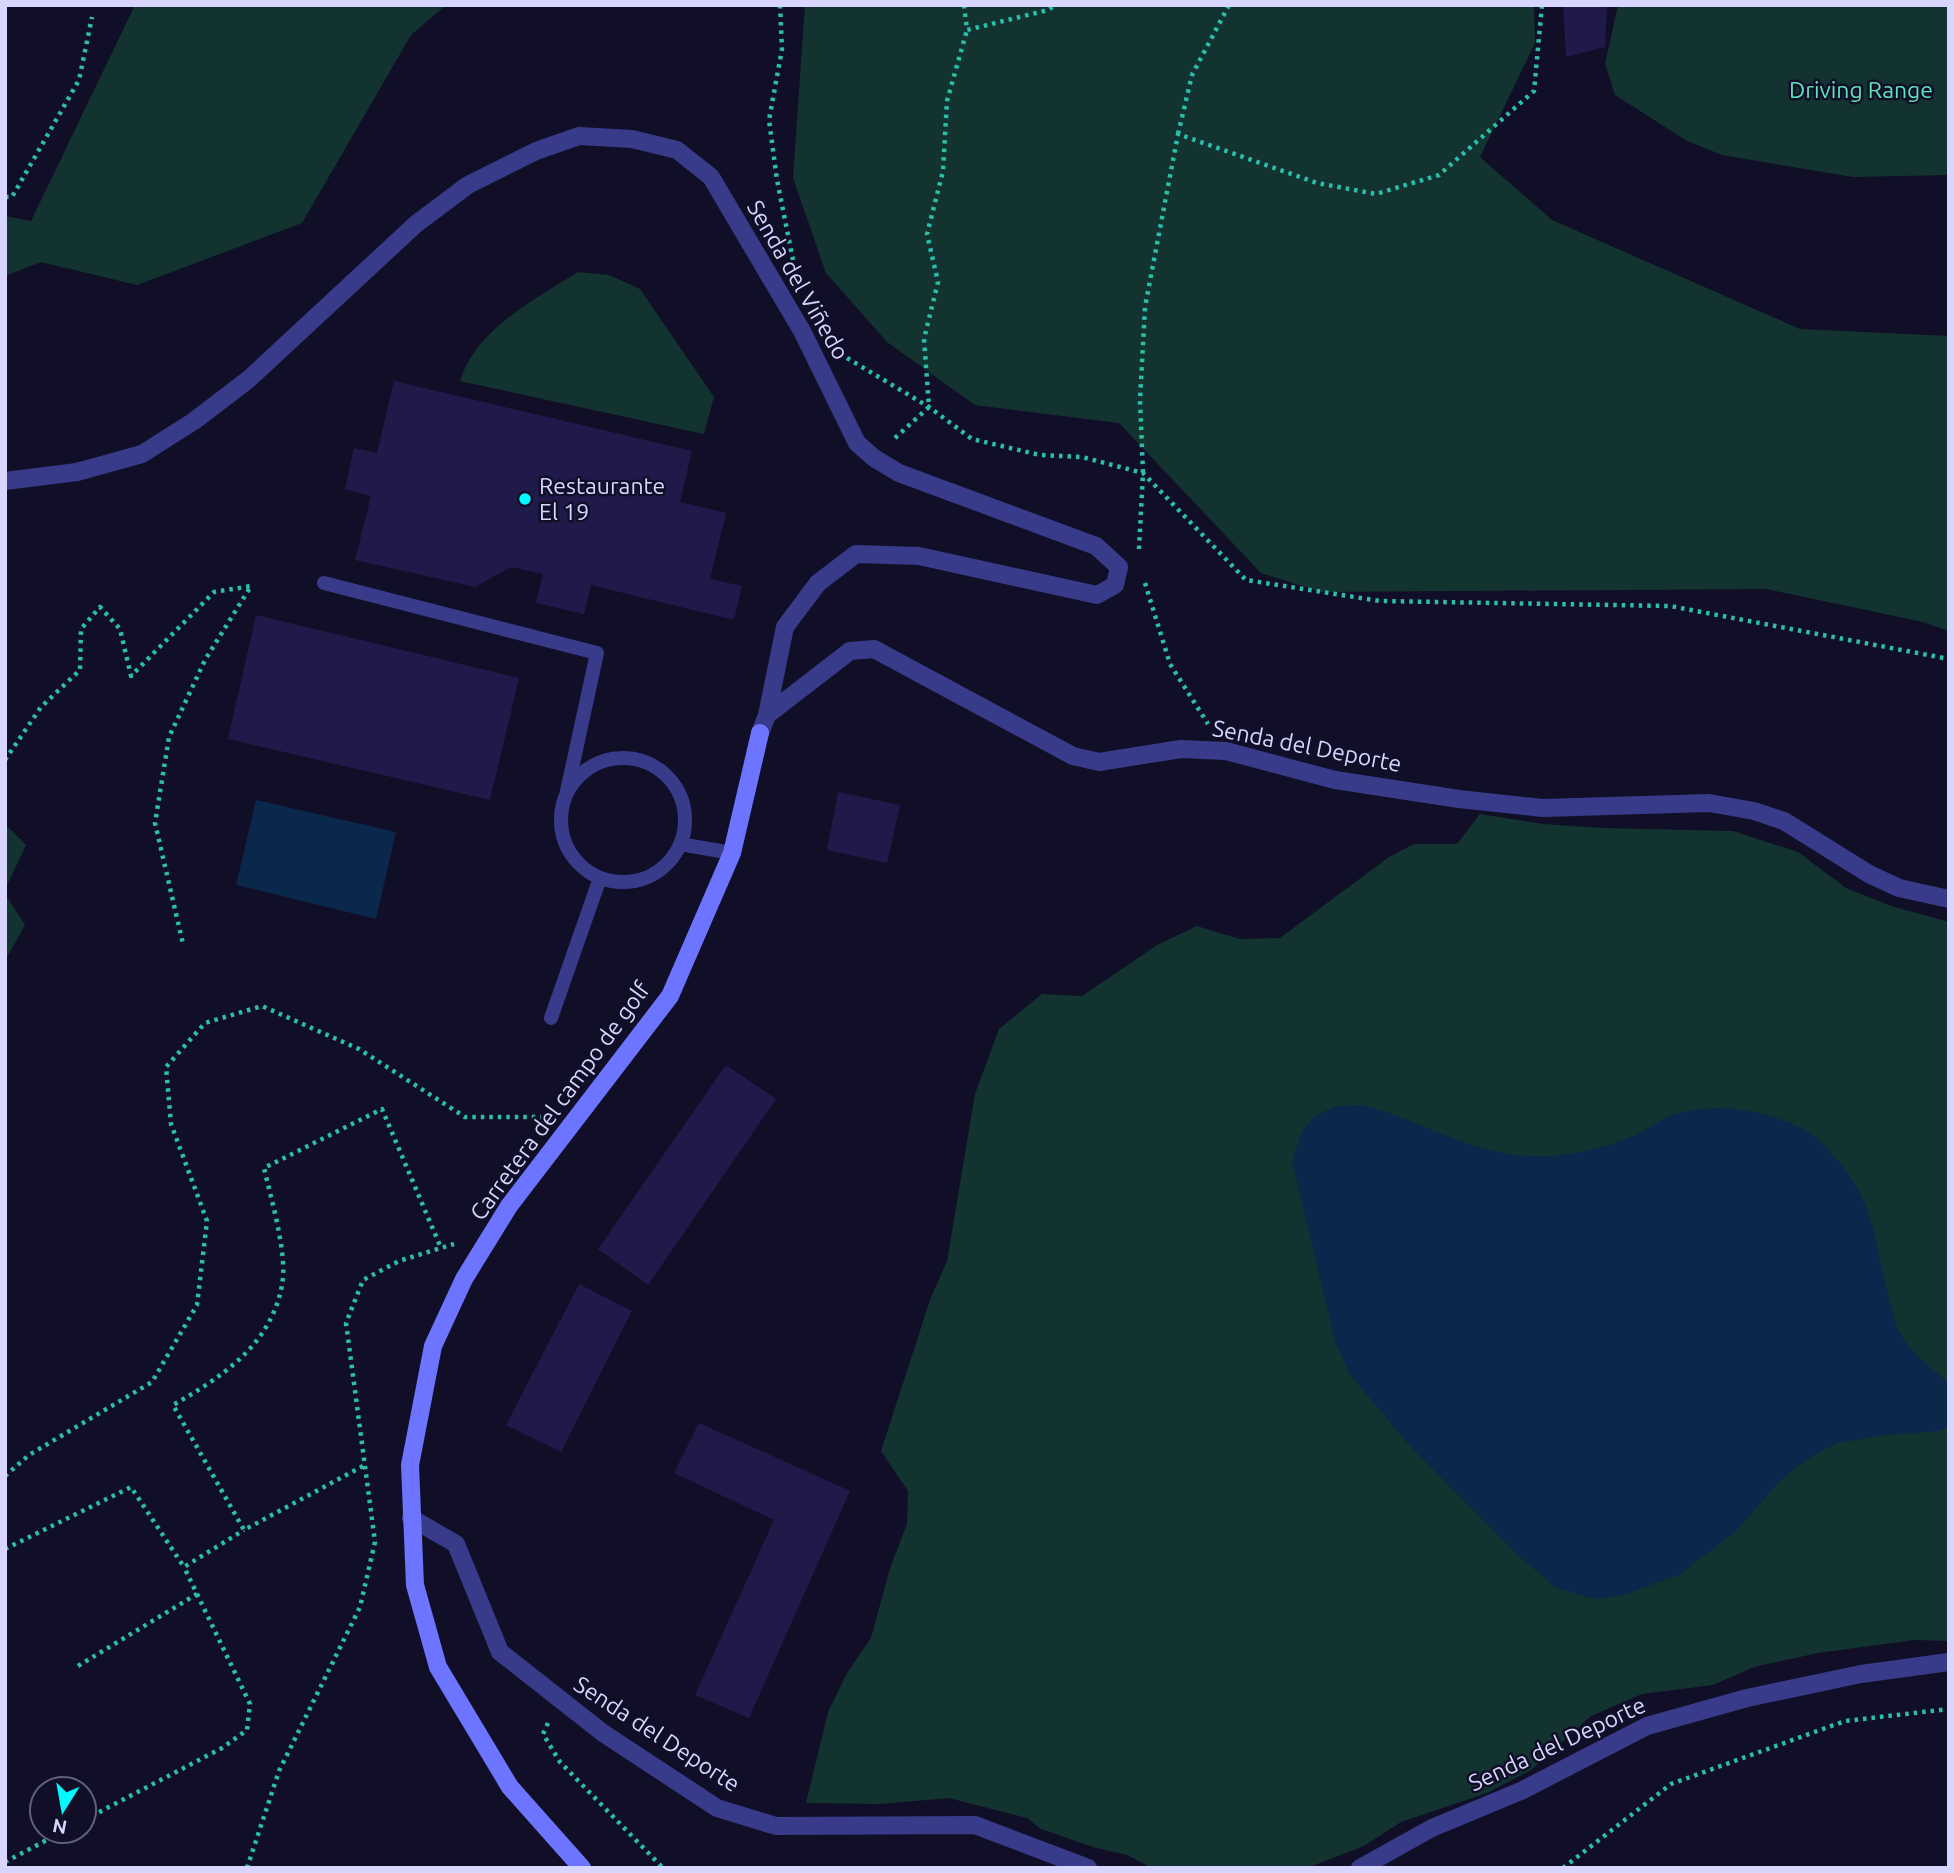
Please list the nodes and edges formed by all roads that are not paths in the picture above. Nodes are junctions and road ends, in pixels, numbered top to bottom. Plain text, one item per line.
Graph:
1 (5, 481) edge
2 (324, 583) dead end
3 (767, 715) junction
4 (567, 791) junction
5 (680, 844) junction
6 (732, 853) junction
7 (600, 878) junction
8 (1949, 899) edge
9 (551, 1018) dead end
10 (411, 1518) junction
11 (1949, 1662) edge
12 (582, 1868) edge
13 (1088, 1868) edge
14 (1360, 1868) edge

1 - 3 street, Senda del Viñedo
2 - 4 lane
3 - 6 street, Carretera del campo de golf
3 - 8 street, Senda del Deporte
4 - 5 lane
4 - 7 lane
5 - 6 lane
5 - 7 lane
6 - 10 street, Carretera del campo de golf
7 - 9 lane
10 - 12 street, Carretera del campo de golf
10 - 13 street, Senda del Deporte
11 - 14 street, Senda del Deporte

